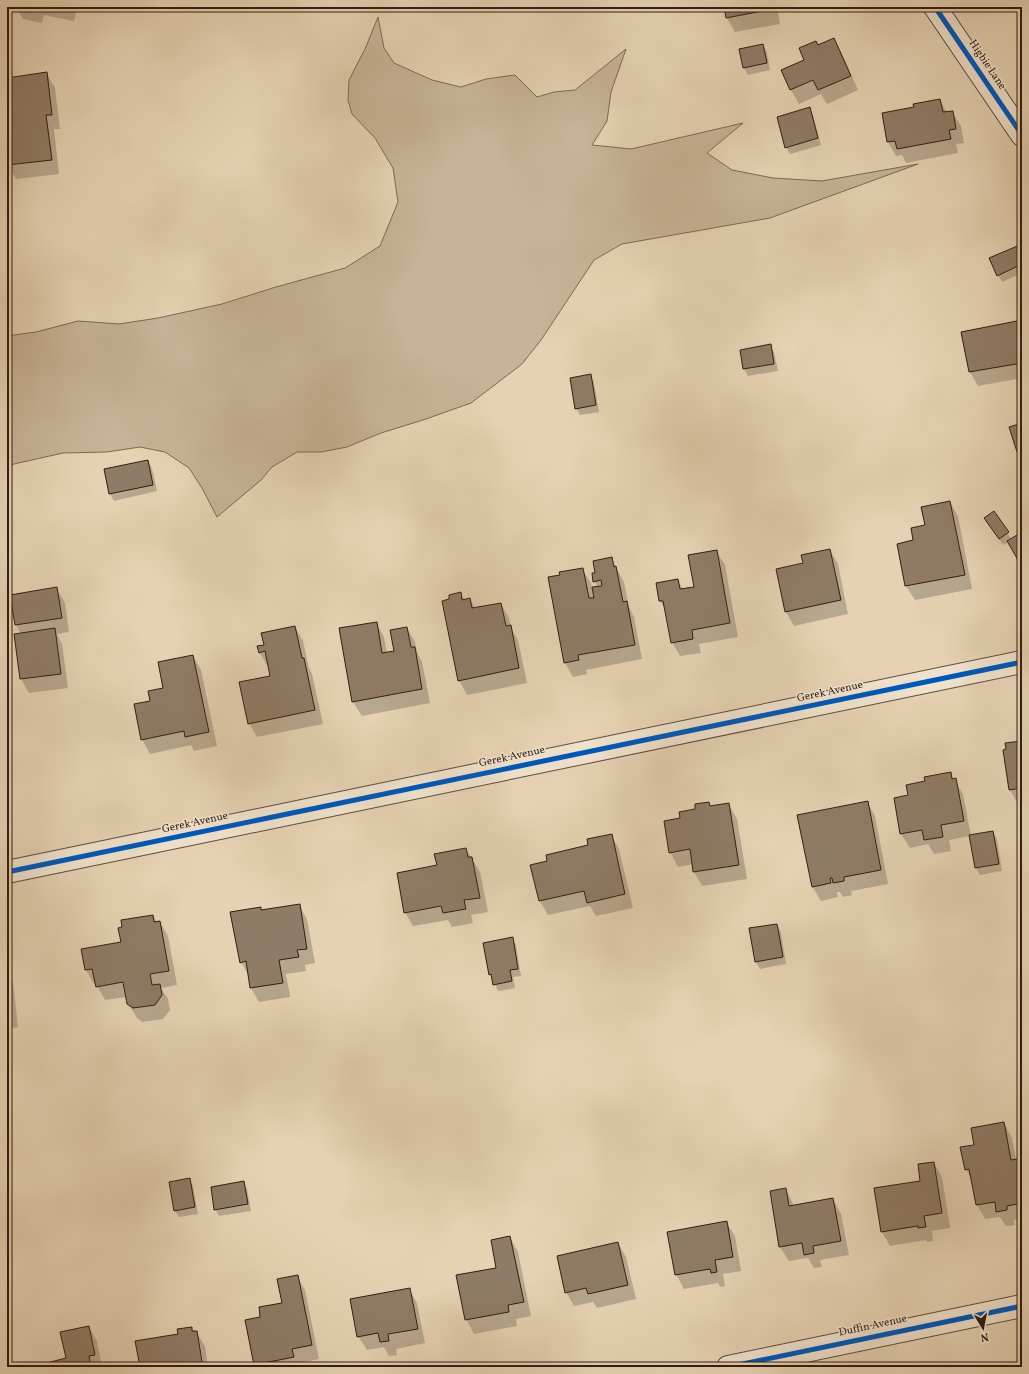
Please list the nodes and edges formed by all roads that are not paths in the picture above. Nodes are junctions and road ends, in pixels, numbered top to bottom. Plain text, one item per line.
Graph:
1 (935, 7) edge
2 (1022, 135) edge
3 (1022, 662) edge
4 (7, 872) edge
5 (1022, 1306) edge
6 (728, 1367) edge

1 - 2 street, Higbie Lane
3 - 4 street, Gerek Avenue
5 - 6 street, Duffin Avenue

